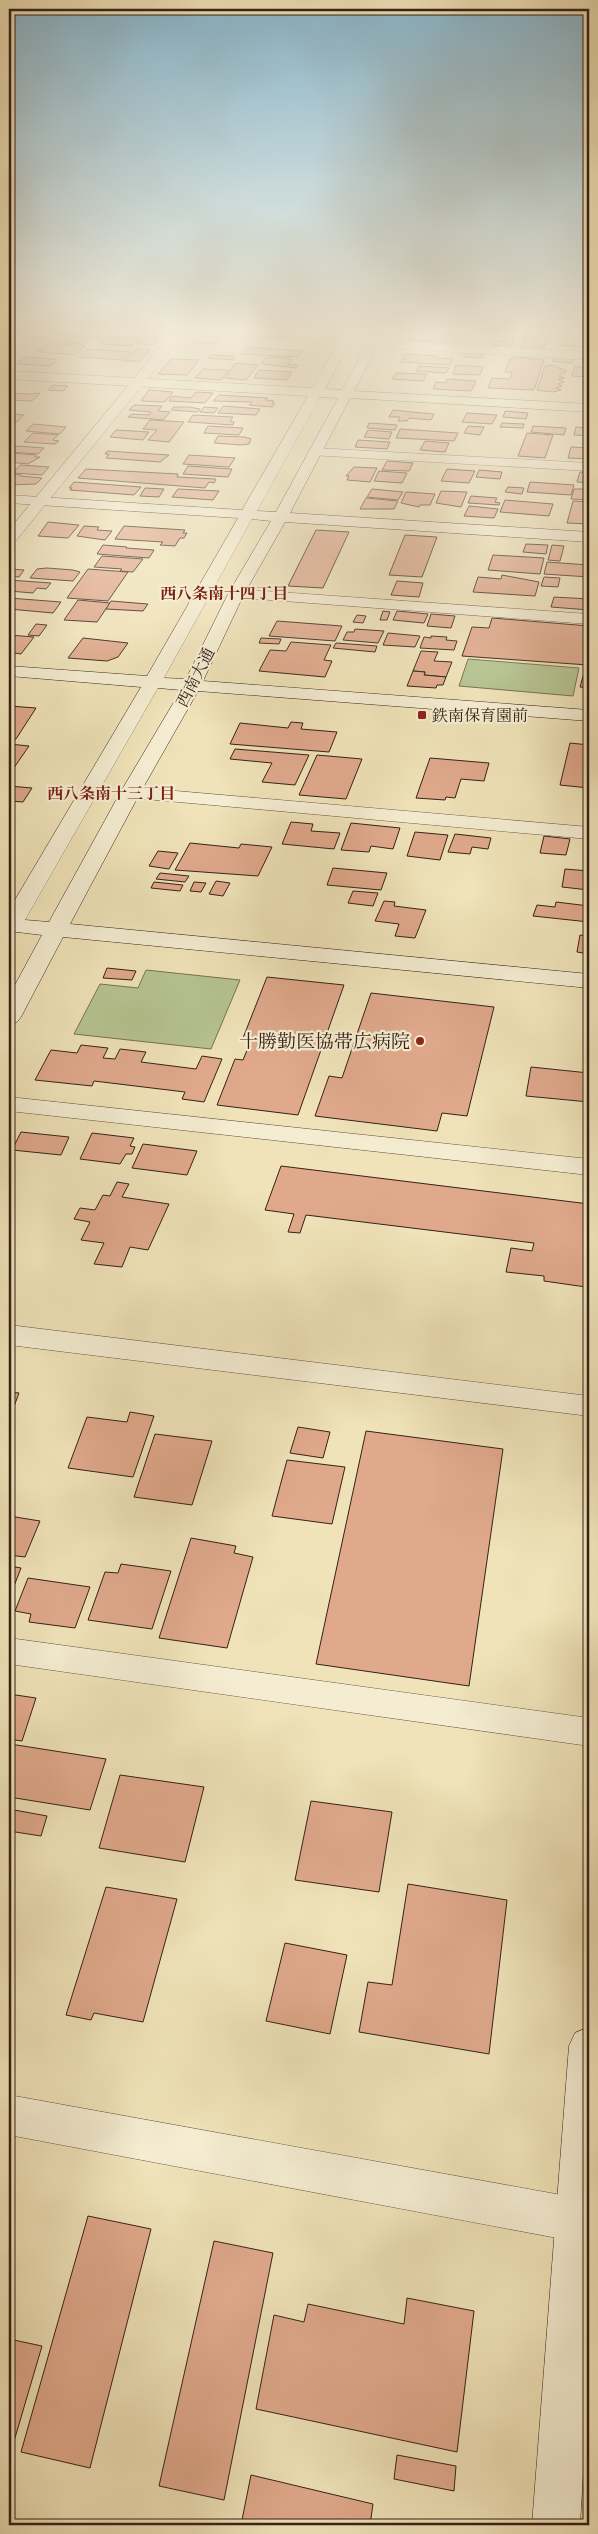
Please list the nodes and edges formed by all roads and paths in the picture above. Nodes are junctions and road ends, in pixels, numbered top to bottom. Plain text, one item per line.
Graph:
1 (81, 452) edge
2 (282, 452) edge
3 (316, 452) edge
4 (320, 452) edge
5 (589, 468) edge
6 (9, 499) edge
7 (40, 501) junction
8 (249, 514) junction
9 (281, 516) junction
10 (589, 537) edge
11 (9, 540) edge
12 (236, 594) junction
13 (589, 619) edge
14 (9, 671) edge
15 (153, 682) junction
16 (192, 686) junction
17 (589, 716) edge
18 (130, 793) junction
19 (589, 833) edge
20 (9, 926) edge
21 (56, 930) junction
22 (589, 981) edge
23 (9, 1017) edge
24 (9, 1104) edge
25 (589, 1167) edge
26 (9, 1336) edge
27 (589, 1406) edge
28 (9, 1651) edge
29 (589, 1732) edge
30 (589, 2046) edge
31 (9, 2115) edge
32 (583, 2220) edge
33 (556, 2525) edge

1 - 7 street
2 - 8 street, 西南大通
3 - 9 street, 西南大通
4 - 5 street
6 - 7 street
7 - 8 street
7 - 11 street
8 - 9 street
8 - 15 street, 西南大通
9 - 10 street
9 - 12 street, 西南大通
12 - 13 street
12 - 16 street, 西南大通
14 - 15 street
15 - 16 street
15 - 20 street, 西南大通
16 - 17 street
16 - 18 street, 西南大通
18 - 19 street
18 - 21 street, 西南大通
20 - 21 street
21 - 22 street
21 - 23 street, 西南大通
24 - 25 street
26 - 27 street
28 - 29 street
30 - 32 street
31 - 32 street
32 - 33 street

